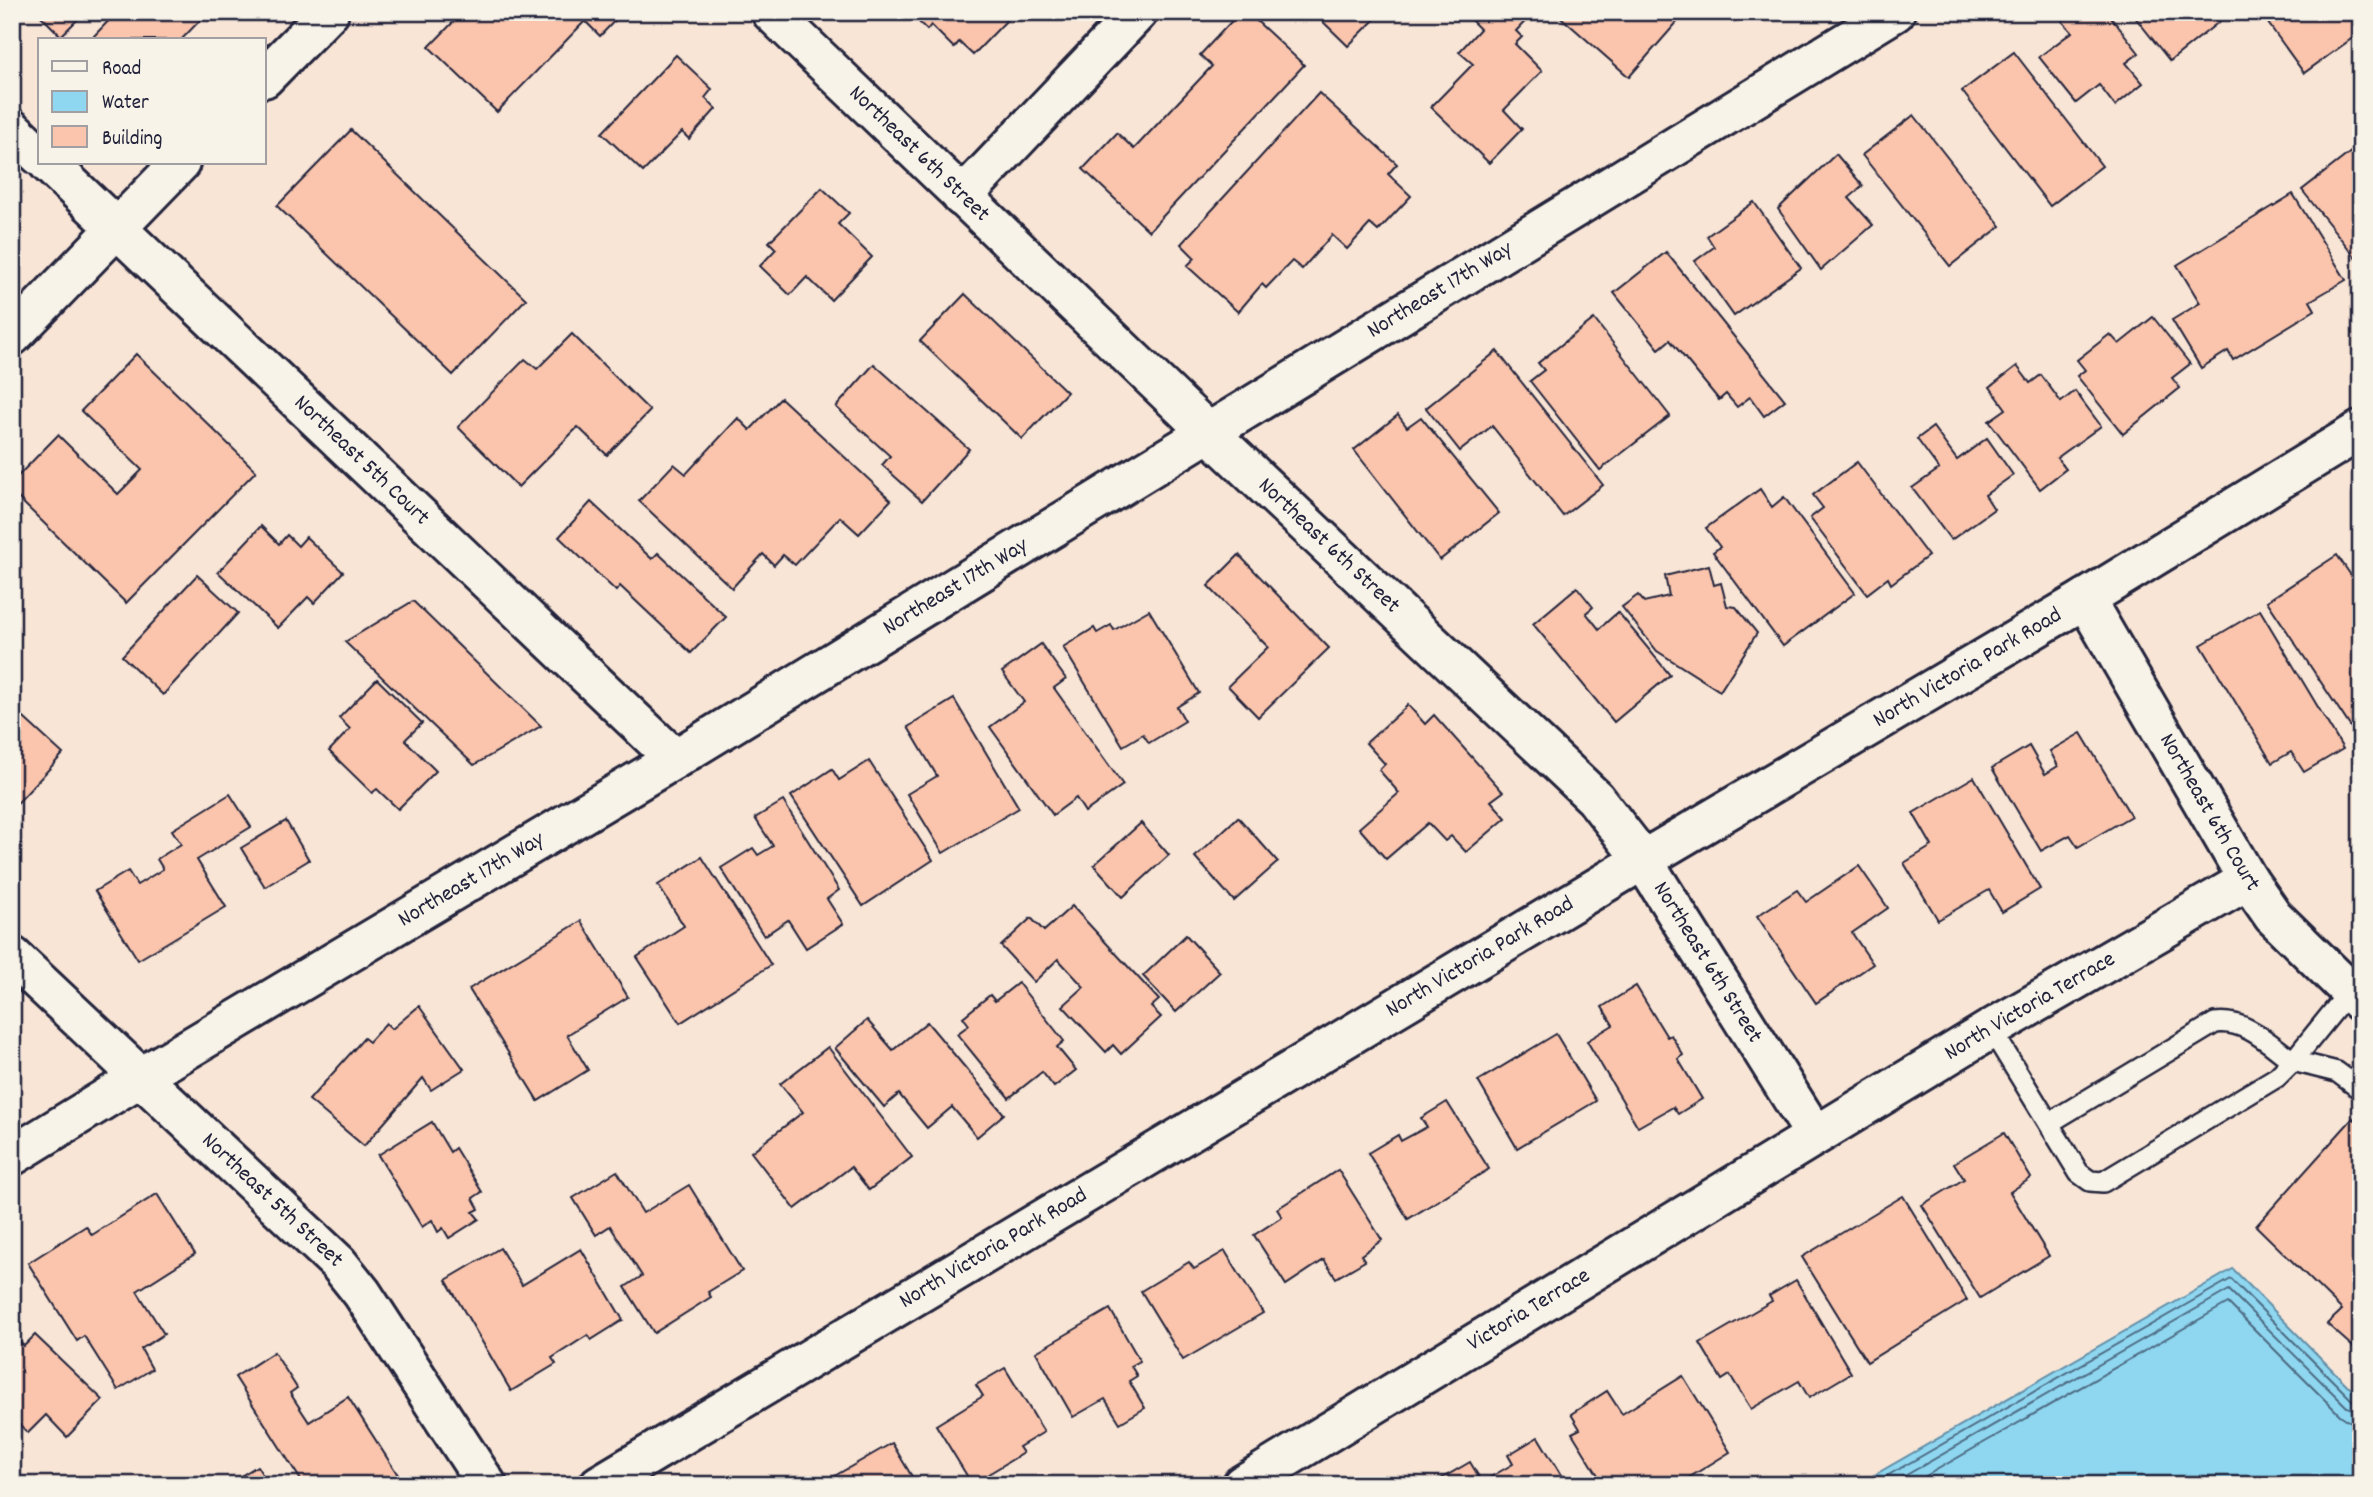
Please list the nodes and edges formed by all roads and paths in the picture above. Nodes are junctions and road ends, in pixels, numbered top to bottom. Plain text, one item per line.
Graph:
1 (329, 12) edge
2 (771, 12) edge
3 (1138, 12) edge
4 (1895, 12) edge
5 (266, 76) edge
6 (12, 129) edge
7 (38, 154) edge
8 (49, 164) edge
9 (179, 164) edge
10 (961, 197) junction
11 (115, 228) junction
12 (12, 336) edge
13 (2361, 430) edge
14 (1208, 432) junction
15 (2085, 599) junction
16 (675, 758) junction
17 (1643, 860) junction
18 (2248, 880) junction
19 (12, 956) edge
20 (2355, 997) edge
21 (1991, 1028) junction
22 (2292, 1061) junction
23 (139, 1077) junction
24 (2361, 1090) edge
25 (2049, 1123) junction
26 (1815, 1135) junction
27 (12, 1156) edge
28 (487, 1485) edge
29 (598, 1485) edge
30 (1242, 1485) edge

1 - 5 street
2 - 10 street, Northeast 6th Street
3 - 10 street
4 - 14 street, Northeast 17th Way
6 - 7 street
8 - 11 street, Northeast 5th Court
9 - 11 street
10 - 14 street, Northeast 6th Street
11 - 12 street
11 - 16 street, Northeast 5th Court
13 - 15 street, North Victoria Park Road
14 - 16 street, Northeast 17th Way
14 - 17 street, Northeast 6th Street
15 - 17 street, North Victoria Park Road
15 - 18 street, Northeast 6th Court
16 - 23 street, Northeast 17th Way
17 - 26 street, Northeast 6th Street
17 - 29 street, North Victoria Park Road
18 - 20 street, Northeast 6th Court
18 - 21 street, North Victoria Terrace
19 - 23 street, Northeast 5th Street
20 - 22 lane
21 - 25 lane
21 - 26 street, North Victoria Terrace
22 - 24 lane
22 - 25 lane
22 - 25 lane
23 - 27 street, Northeast 17th Way
23 - 28 street, Northeast 5th Street
26 - 30 street, Victoria Terrace

